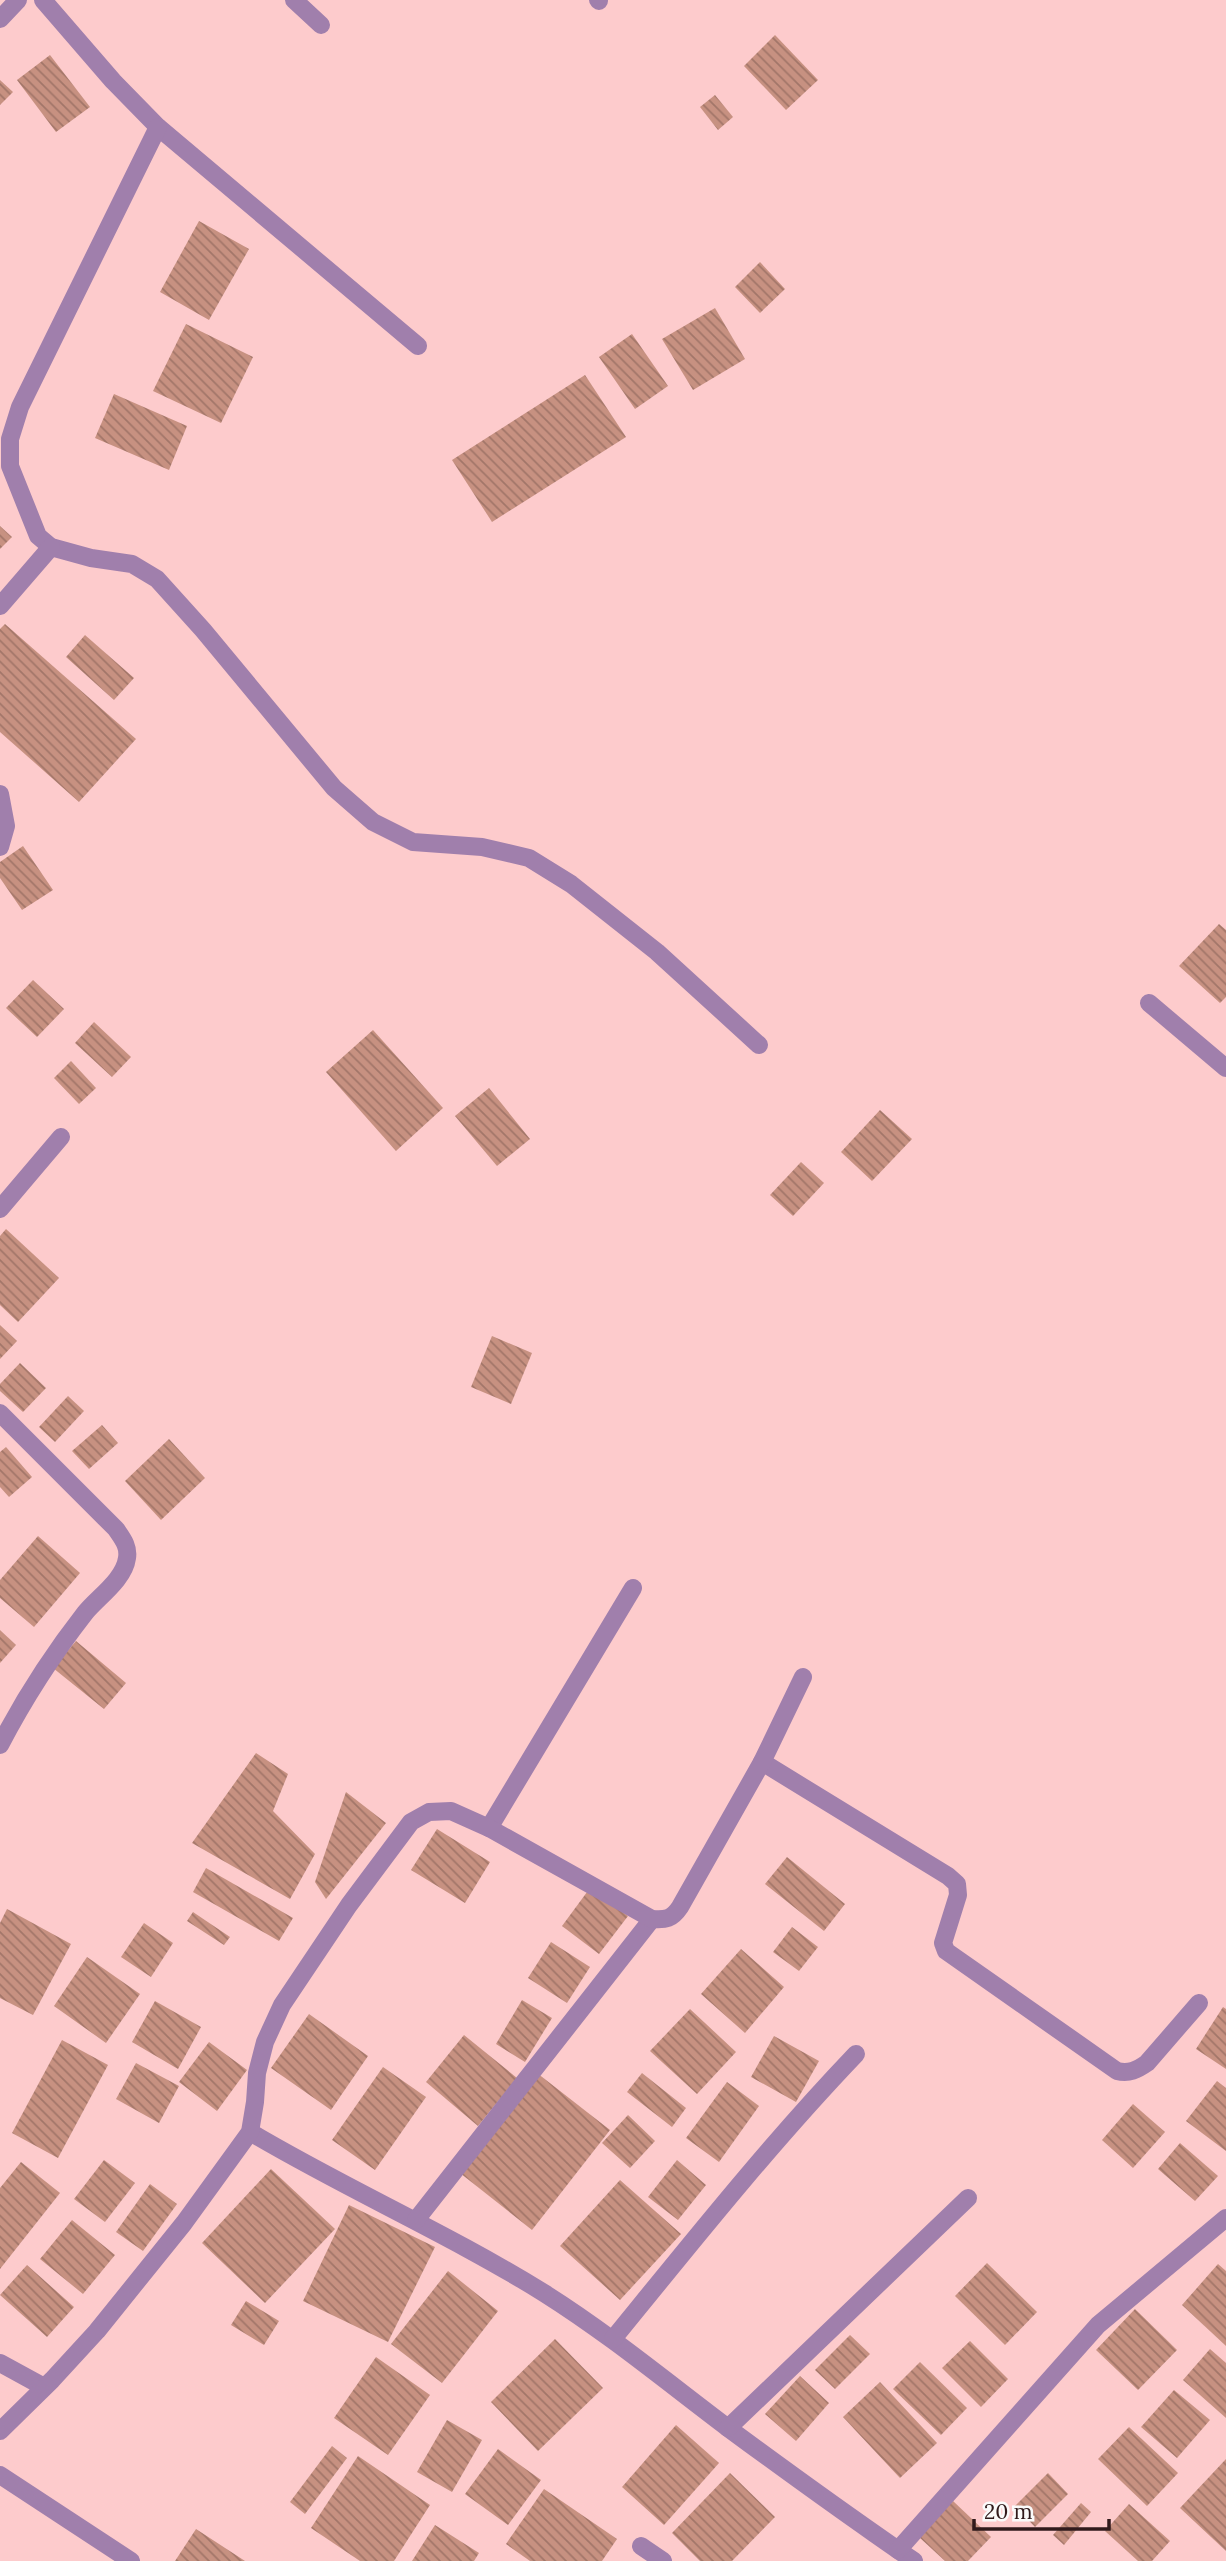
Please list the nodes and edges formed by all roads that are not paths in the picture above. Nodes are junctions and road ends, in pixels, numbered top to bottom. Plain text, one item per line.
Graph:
1 (18, 0) edge
2 (43, 0) edge
3 (293, 0) edge
4 (0, 19) edge
5 (321, 25) dead end
6 (158, 127) junction
7 (418, 346) dead end
8 (51, 547) junction
9 (0, 607) edge
10 (0, 794) edge
11 (0, 846) edge
12 (1149, 1003) dead end
13 (758, 1045) dead end
14 (1226, 1068) edge
15 (61, 1137) dead end
16 (0, 1209) edge
17 (0, 1413) edge
18 (633, 1588) dead end
19 (803, 1677) dead end
20 (0, 1745) edge
21 (762, 1762) junction
22 (489, 1828) junction
23 (652, 1919) junction
24 (1199, 2003) dead end
25 (856, 2053) dead end
26 (250, 2132) junction
27 (968, 2198) dead end
28 (1226, 2218) edge
29 (416, 2220) junction
30 (613, 2339) junction
31 (0, 2363) edge
32 (44, 2387) junction
33 (728, 2428) junction
34 (0, 2431) edge
35 (0, 2475) edge
36 (641, 2546) dead end
37 (898, 2550) junction
38 (131, 2561) edge
39 (663, 2561) edge
40 (914, 2561) edge

1 - 4 street
2 - 6 street
3 - 5 street
6 - 7 street
6 - 8 street
8 - 9 street
8 - 13 street
10 - 11 street
12 - 14 street
15 - 16 street
17 - 20 street
18 - 22 street
19 - 21 street
21 - 23 street
21 - 24 street
22 - 23 street
22 - 26 street
23 - 29 street
25 - 30 street
26 - 29 street
26 - 32 street
27 - 33 street
28 - 37 street
29 - 30 street
30 - 33 street
31 - 32 street
32 - 34 street
33 - 37 street
35 - 38 street
36 - 39 street
37 - 40 street

